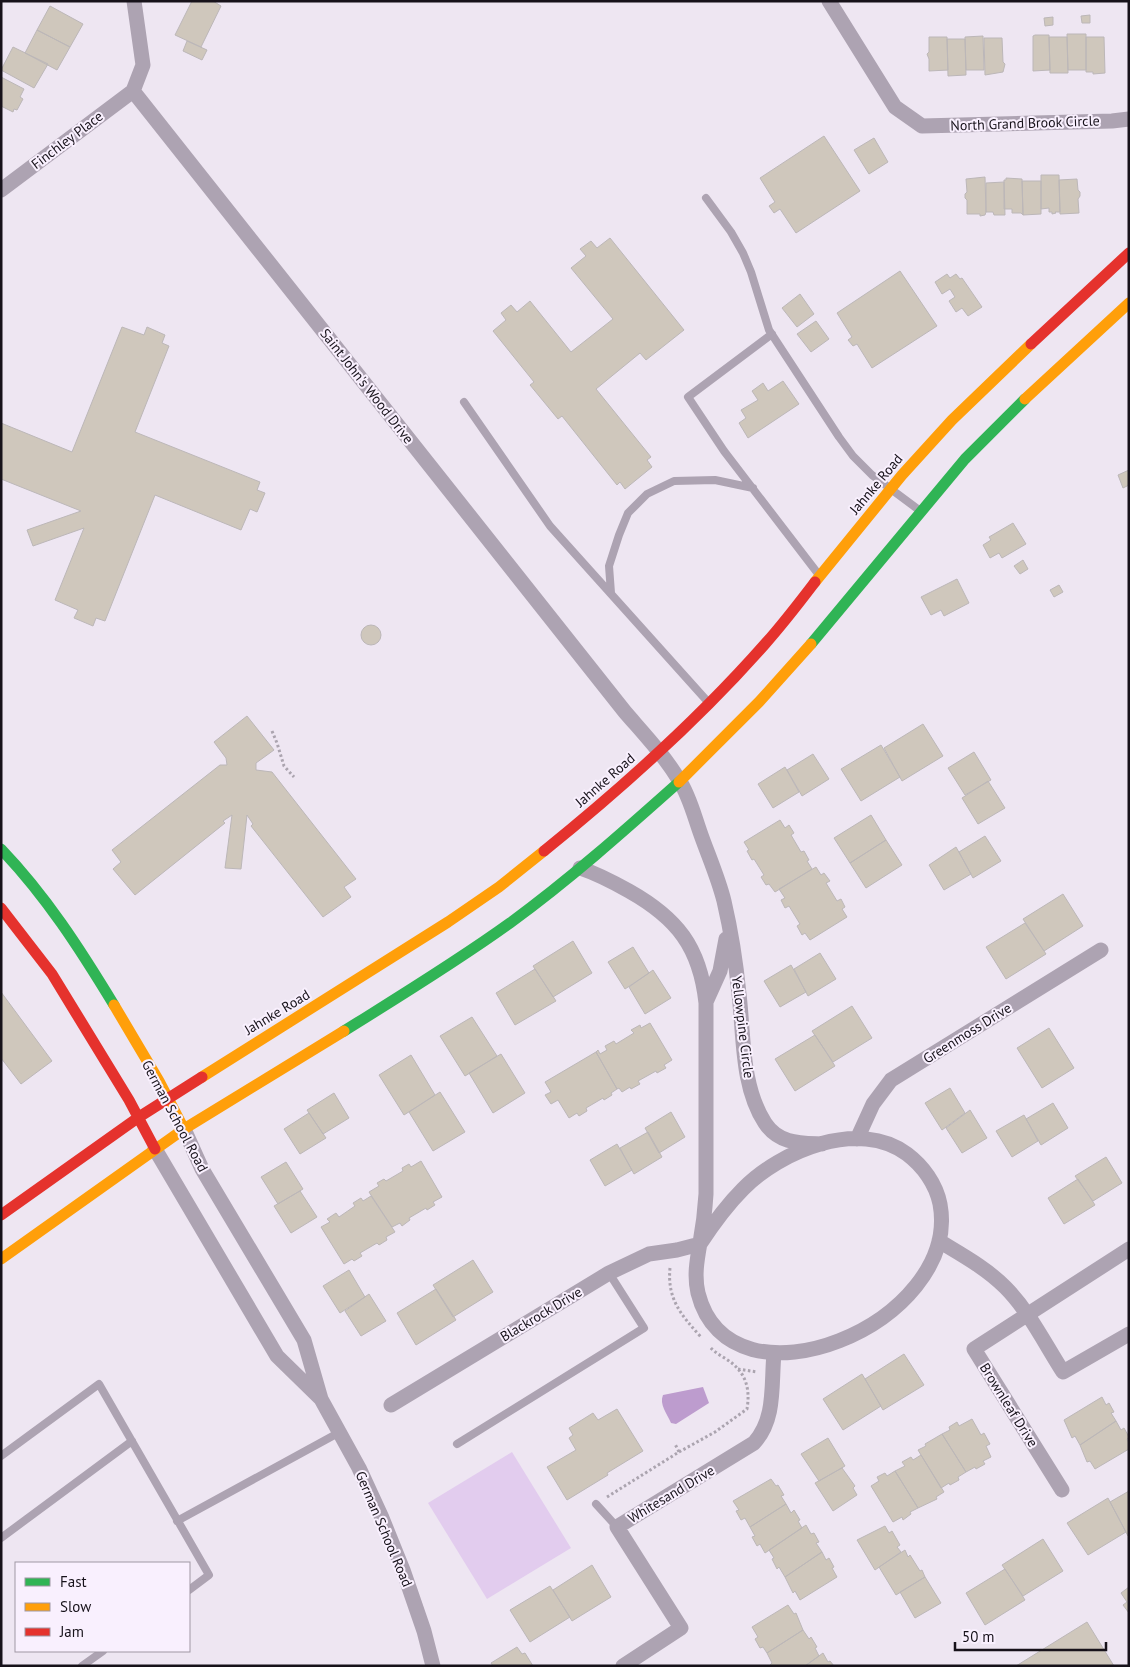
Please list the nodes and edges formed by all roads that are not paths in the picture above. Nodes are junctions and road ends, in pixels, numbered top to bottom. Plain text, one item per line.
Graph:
1 (134, 1) edge
2 (829, 1) edge
3 (133, 91) junction
4 (1129, 119) edge
5 (1, 190) edge
6 (706, 198) dead end
7 (1129, 253) edge
8 (1129, 303) edge
9 (772, 334) junction
10 (464, 402) dead end
11 (753, 488) junction
12 (891, 489) junction
13 (920, 511) junction
14 (820, 576) junction
15 (611, 593) junction
16 (709, 703) junction
17 (659, 752) junction
18 (680, 781) junction
19 (1, 849) edge
20 (580, 868) junction
21 (1, 908) edge
22 (728, 925) junction
23 (1101, 950) dead end
24 (706, 1003) junction
25 (169, 1097) junction
26 (139, 1117) junction
27 (184, 1130) junction
28 (857, 1139) junction
29 (822, 1144) junction
30 (155, 1149) junction
31 (1, 1214) edge
32 (939, 1241) junction
33 (700, 1244) junction
34 (1129, 1250) edge
35 (1, 1259) edge
36 (609, 1273) junction
37 (1027, 1314) junction
38 (1129, 1334) edge
39 (774, 1354) junction
40 (321, 1399) junction
41 (391, 1405) dead end
42 (340, 1432) junction
43 (132, 1441) junction
44 (456, 1444) dead end
45 (1, 1456) edge
46 (1062, 1490) dead end
47 (596, 1504) road end
48 (177, 1521) junction
49 (617, 1527) junction
50 (1, 1538) edge
51 (190, 1589) edge
52 (102, 1652) edge
53 (82, 1666) edge
54 (433, 1666) edge
55 (623, 1666) edge

1 - 3 street
2 - 4 street, North Grand Brook Circle
3 - 5 street, Finchley Place
3 - 17 street, Saint John's Wood Drive
6 - 9 lane
7 - 12 main road, Jahnke Road
8 - 13 main road
9 - 11 lane
9 - 12 lane
10 - 15 lane
11 - 14 lane
11 - 15 lane
12 - 13 lane
12 - 14 main road, Jahnke Road
13 - 18 main road
14 - 16 main road, Jahnke Road
15 - 16 lane
16 - 17 main road, Jahnke Road
17 - 18 street, Yellowpine Circle
17 - 25 main road, Jahnke Road
18 - 20 main road
18 - 22 street, Yellowpine Circle
19 - 25 main road, German School Road
20 - 24 street, Yellowpine Circle
20 - 27 main road
21 - 26 main road, German School Road
22 - 24 street, Yellowpine Circle
22 - 29 street, Yellowpine Circle
23 - 28 street, Greenmoss Drive
24 - 33 street, Yellowpine Circle
25 - 26 main road, Jahnke Road
25 - 27 main road, German School Road
26 - 30 main road, German School Road
26 - 31 main road, Jahnke Road
27 - 30 main road
27 - 40 street, German School Road
28 - 29 street, Yellowpine Circle
28 - 32 street, Yellowpine Circle
29 - 33 street, Yellowpine Circle
30 - 35 main road
30 - 40 street, German School Road
32 - 37 street
32 - 39 street, Yellowpine Circle
33 - 36 street, Blackrock Drive
33 - 39 street, Yellowpine Circle
34 - 37 street, Brownleaf Drive
36 - 41 street, Blackrock Drive
36 - 44 lane
37 - 38 street
37 - 46 street, Brownleaf Drive
39 - 49 street, Whitesand Drive
40 - 42 street, German School Road
42 - 48 lane
42 - 54 street, German School Road
43 - 45 lane
43 - 48 lane
43 - 50 lane
47 - 49 lane
48 - 51 lane
49 - 55 street, Whitesand Drive
52 - 53 lane

